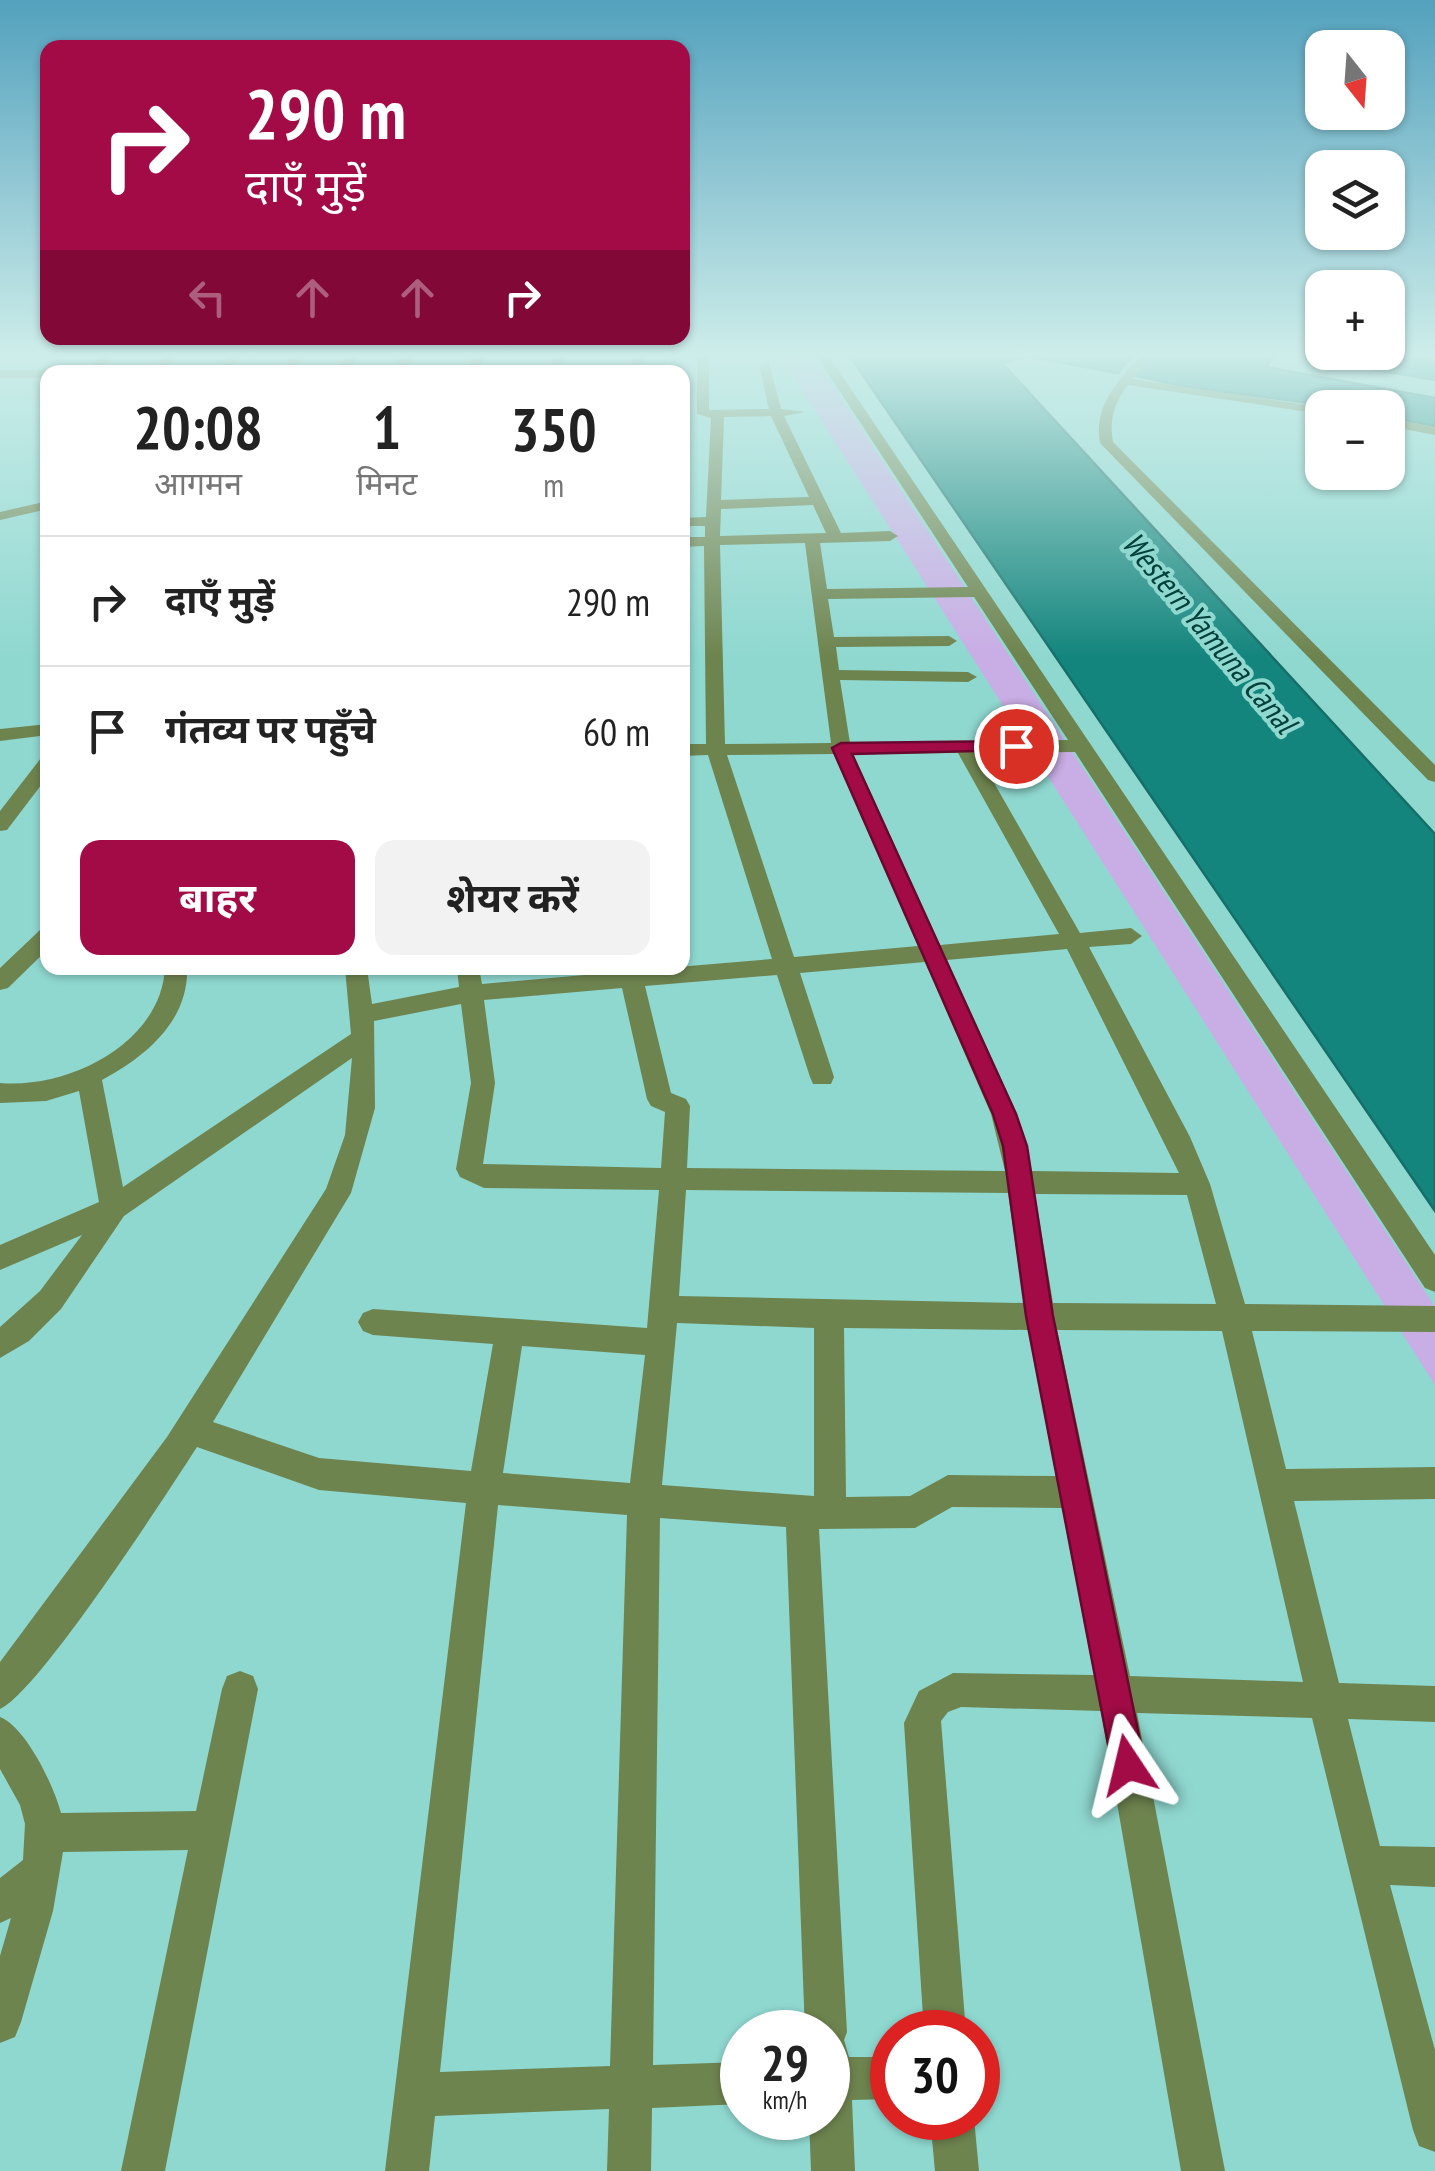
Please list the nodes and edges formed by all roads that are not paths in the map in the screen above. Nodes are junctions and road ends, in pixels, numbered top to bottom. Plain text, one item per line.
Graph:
1 (716, 453) edge
2 (794, 453) edge
3 (887, 453) edge
4 (1116, 453) edge
5 (816, 501) junction
6 (40, 511) edge
7 (0, 516) edge
8 (690, 522) edge
9 (712, 522) junction
10 (890, 536) dead end
11 (690, 537) edge
12 (824, 538) junction
13 (979, 592) junction
14 (818, 594) junction
15 (949, 641) dead end
16 (824, 642) junction
17 (828, 675) junction
18 (968, 677) dead end
19 (40, 730) edge
20 (0, 735) edge
21 (1082, 746) junction
22 (841, 748) junction
23 (965, 748) junction
24 (690, 750) edge
25 (716, 750) junction
26 (40, 772) edge
27 (1435, 776) edge
28 (0, 825) edge
29 (1131, 936) dead end
30 (1074, 941) junction
31 (40, 943) edge
32 (932, 953) junction
33 (786, 966) junction
34 (690, 970) edge
35 (175, 975) edge
36 (357, 975) edge
37 (570, 975) edge
38 (631, 975) edge
39 (470, 980) edge
40 (0, 982) edge
41 (362, 1026) junction
42 (822, 1077) dead end
43 (88, 1078) junction
44 (0, 1093) edge
45 (672, 1178) junction
46 (1197, 1184) junction
47 (1022, 1185) junction
48 (114, 1208) junction
49 (0, 1258) edge
50 (1435, 1279) edge
51 (662, 1309) junction
52 (829, 1315) junction
53 (1040, 1316) junction
54 (1234, 1318) junction
55 (1435, 1319) edge
56 (373, 1322) dead end
57 (510, 1331) junction
58 (662, 1343) junction
59 (0, 1344) edge
60 (193, 1430) junction
61 (1435, 1483) edge
62 (1274, 1485) junction
63 (484, 1488) junction
64 (1074, 1492) junction
65 (644, 1500) junction
66 (816, 1512) junction
67 (240, 1688) dead end
68 (0, 1691) edge
69 (1115, 1692) junction
70 (1326, 1701) junction
71 (1435, 1704) edge
72 (0, 1735) edge
73 (212, 1830) junction
74 (44, 1851) junction
75 (1365, 1865) junction
76 (1435, 1867) edge
77 (0, 1903) edge
78 (826, 2010) edge
79 (943, 2010) edge
80 (0, 2022) edge
81 (720, 2084) edge
82 (630, 2088) junction
83 (415, 2095) junction
84 (1435, 2130) edge
85 (831, 2140) edge
86 (954, 2140) edge
87 (144, 2171) edge
88 (407, 2171) edge
89 (629, 2171) edge
90 (833, 2171) edge
91 (958, 2171) edge
92 (1203, 2171) edge

1 - 9 street
2 - 5 street
3 - 13 street
4 - 27 street
5 - 9 street
5 - 12 street
6 - 7 street
8 - 9 street
9 - 11 street
9 - 12 street
9 - 25 street
10 - 12 street
12 - 14 street
13 - 14 street
13 - 21 street
14 - 16 street
15 - 16 street
16 - 17 street
17 - 18 street
17 - 22 street
19 - 20 street
21 - 23 street
21 - 50 street
22 - 23 street
22 - 25 street
22 - 32 street
23 - 30 street
24 - 25 street
25 - 33 street
26 - 28 street
29 - 30 street
30 - 32 street
30 - 46 street
31 - 40 street
32 - 33 street
32 - 47 street
33 - 34 street
33 - 42 street
35 - 43 street
36 - 41 street
37 - 39 street
38 - 45 street
39 - 41 street
39 - 45 street
41 - 48 street
41 - 60 street
43 - 44 street
43 - 48 street
45 - 47 street
45 - 51 street
46 - 47 street
46 - 54 street
47 - 53 street
48 - 49 street
48 - 59 street
51 - 52 street
51 - 58 street
52 - 53 street
52 - 66 street
53 - 54 street
53 - 64 street
54 - 55 street
54 - 62 street
56 - 57 street
57 - 58 street
57 - 63 street
58 - 65 street
60 - 63 street
60 - 68 street
61 - 62 street
62 - 70 street
63 - 65 street
63 - 83 street
64 - 66 street
64 - 69 street
65 - 66 street
65 - 82 street
66 - 78 street
67 - 73 street
69 - 70 street
69 - 79 street
69 - 92 street
70 - 71 street
70 - 75 street
72 - 74 street
73 - 74 street
73 - 87 street
74 - 77 street
74 - 80 street
75 - 76 street
75 - 84 street
81 - 82 street
82 - 83 street
82 - 89 street
83 - 88 street
85 - 90 street
86 - 91 street

